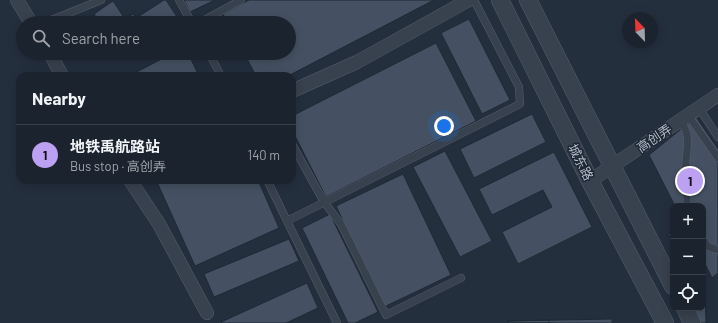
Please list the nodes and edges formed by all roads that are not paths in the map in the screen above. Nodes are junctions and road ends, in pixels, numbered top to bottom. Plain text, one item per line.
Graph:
1 (17, 0) edge
2 (101, 0) edge
3 (178, 0) edge
4 (241, 0) edge
5 (469, 0) edge
6 (474, 0) edge
7 (500, 0) edge
8 (528, 0) edge
9 (27, 16) edge
10 (61, 16) edge
11 (188, 16) edge
12 (212, 16) edge
13 (54, 60) edge
14 (213, 60) edge
15 (60, 72) edge
16 (219, 72) edge
17 (296, 90) edge
18 (718, 95) edge
19 (689, 115) junction
20 (718, 137) edge
21 (296, 151) edge
22 (718, 158) edge
23 (612, 166) junction
24 (590, 181) junction
25 (133, 184) edge
26 (269, 184) edge
27 (324, 202) junction
28 (687, 203) edge
29 (287, 221) junction
30 (704, 239) edge
31 (718, 250) edge
32 (461, 278) dead end
33 (670, 280) edge
34 (686, 311) edge
35 (207, 313) dead end
36 (337, 323) edge
37 (666, 323) edge
38 (692, 323) edge

1 - 9 street
2 - 10 lane
3 - 11 lane
4 - 12 lane
5 - 17 street
6 - 27 lane
7 - 24 street, 城东路
8 - 23 street, 城东路
13 - 15 street
14 - 16 lane
18 - 19 street, 高创弄
19 - 20 lane
19 - 22 lane
19 - 23 street, 高创弄
19 - 28 lane
21 - 27 lane
23 - 24 street, 高创弄
23 - 33 street, 城东路
24 - 37 street, 城东路
25 - 35 street
26 - 29 lane
27 - 29 lane
27 - 32 lane
29 - 36 lane
30 - 31 lane
34 - 38 street

